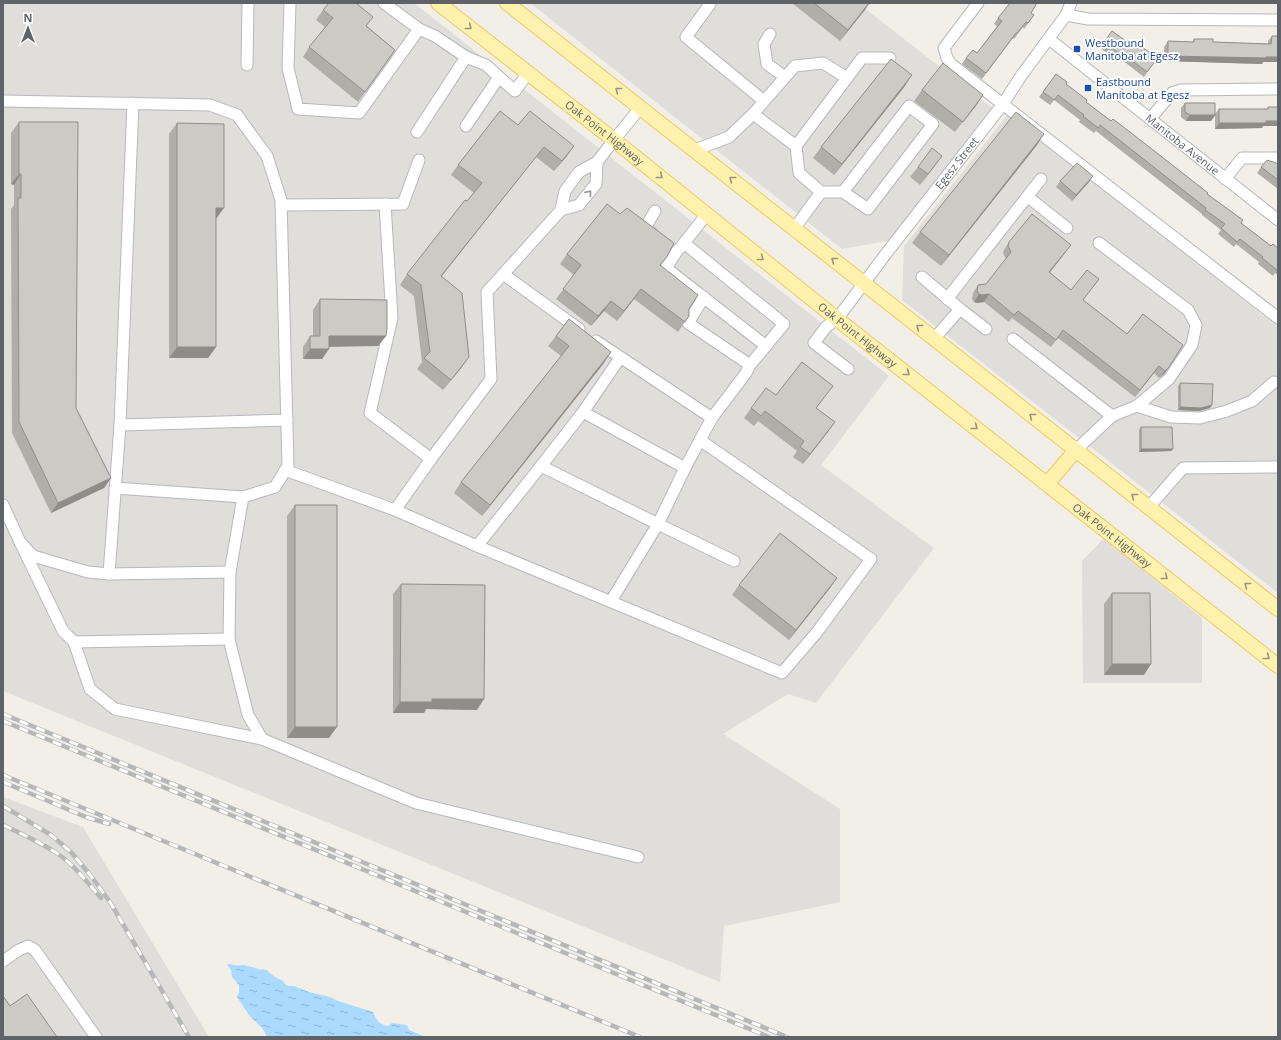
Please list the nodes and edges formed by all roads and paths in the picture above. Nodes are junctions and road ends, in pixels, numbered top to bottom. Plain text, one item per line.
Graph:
1 (248, 3) edge
2 (290, 3) edge
3 (384, 3) edge
4 (438, 3) edge
5 (507, 3) edge
6 (978, 3) edge
7 (1071, 3) edge
8 (710, 4) edge
9 (1066, 15) junction
10 (1278, 20) edge
11 (419, 29) junction
12 (770, 34) dead end
13 (1049, 39) junction
14 (466, 57) junction
15 (890, 58) edge
16 (247, 65) dead end
17 (528, 73) junction
18 (499, 77) junction
19 (785, 77) junction
20 (847, 78) junction
21 (1278, 89) edge
22 (3, 101) edge
23 (764, 101) junction
24 (133, 103) junction
25 (1003, 104) junction
26 (640, 108) junction
27 (753, 114) junction
28 (1150, 119) junction
29 (466, 126) dead end
30 (416, 132) dead end
31 (614, 140) junction
32 (796, 146) junction
33 (695, 150) junction
34 (1278, 158) edge
35 (419, 160) dead end
36 (597, 162) junction
37 (1042, 179) dead end
38 (1225, 179) junction
39 (821, 192) junction
40 (843, 192) junction
41 (1028, 197) junction
42 (385, 204) junction
43 (281, 205) junction
44 (561, 210) junction
45 (655, 211) dead end
46 (707, 214) junction
47 (1278, 220) edge
48 (1067, 228) dead end
49 (794, 229) junction
50 (1099, 243) dead end
51 (681, 247) junction
52 (503, 274) junction
53 (922, 277) dead end
54 (864, 283) junction
55 (704, 297) junction
56 (947, 299) junction
57 (960, 309) junction
58 (1278, 318) edge
59 (837, 319) junction
60 (986, 329) dead end
61 (934, 339) junction
62 (1013, 339) dead end
63 (766, 346) junction
64 (620, 358) junction
65 (750, 365) junction
66 (848, 369) dead end
67 (1274, 382) dead end
68 (1137, 406) junction
69 (583, 412) junction
70 (1112, 416) junction
71 (712, 418) junction
72 (287, 420) junction
73 (120, 425) junction
74 (700, 440) junction
75 (1076, 450) junction
76 (431, 459) junction
77 (541, 466) junction
78 (1278, 467) edge
79 (685, 468) junction
80 (286, 470) junction
81 (1047, 484) junction
82 (115, 488) junction
83 (243, 497) junction
84 (3, 505) edge
85 (1149, 507) junction
86 (395, 510) junction
87 (658, 524) junction
88 (20, 542) junction
89 (477, 546) junction
90 (734, 561) dead end
91 (230, 572) junction
92 (108, 574) junction
93 (611, 601) junction
94 (1278, 609) edge
95 (229, 639) junction
96 (74, 642) junction
97 (1278, 666) edge
98 (262, 739) junction
99 (638, 857) dead end
100 (3, 961) edge
101 (96, 1037) edge

1 - 16 street
2 - 11 street
3 - 11 street
4 -> 17 main road, Oak Point Highway
26 -> 5 main road
6 - 25 street
7 - 9 street, Egesz Street
8 - 23 street
9 - 10 street
9 - 13 street, Egesz Street
11 - 14 street
12 - 19 street
13 - 25 street, Egesz Street
13 - 28 street, Manitoba Avenue
14 - 18 street
14 - 30 street
15 - 20 street
17 - 18 street
17 - 31 main road, Oak Point Highway
18 - 29 street
19 - 20 street
19 - 23 street
20 - 32 street
21 - 28 street
22 - 24 street
23 - 27 street
24 - 43 street
24 - 73 street
25 - 54 street, Egesz Street
25 - 58 street
26 - 31 street
26 - 33 main road
27 - 32 street
27 - 33 street
28 - 38 street, Manitoba Avenue
31 - 36 street
31 -> 46 main road, Oak Point Highway
32 - 39 street
49 -> 33 main road
34 - 38 street
35 - 42 street
36 - 44 street
44 -> 36 street
37 - 41 street
38 - 47 street, Manitoba Avenue
39 - 40 street
39 - 49 street
40 - 40 street
41 - 48 street
41 - 56 street
42 - 43 street
42 - 76 street
43 - 72 street
44 - 52 street
45 - 51 street
46 - 51 street
46 -> 59 main road, Oak Point Highway
54 -> 49 main road
50 - 68 street
51 - 55 street
51 - 63 street
52 - 64 street
52 - 76 street
53 - 56 street
54 - 59 street, Egesz Street
61 -> 54 main road
55 - 63 street
55 - 65 street
56 - 57 street
57 - 60 street
57 - 61 street
59 - 66 street, Egesz Street
59 -> 81 main road, Oak Point Highway
75 -> 61 main road
62 - 70 street
63 - 65 street
64 - 69 street
64 - 71 street
65 - 71 street
67 - 68 street
68 - 70 street
69 - 77 street
69 - 79 street
70 - 75 street
71 - 74 street
72 - 73 street
72 - 80 street
73 - 82 street
74 - 79 street
74 - 93 street
75 - 81 main road
85 -> 75 main road
76 - 86 street
77 - 87 street
77 - 89 street
78 - 85 street
79 - 87 street
80 - 83 street
80 - 86 street
81 -> 97 main road, Oak Point Highway
82 - 83 street
82 - 92 street
83 - 91 street
84 - 88 street
94 -> 85 main road
86 - 89 street
87 - 90 street
87 - 93 street
88 - 92 street
88 - 96 street
89 - 93 street
91 - 92 street
91 - 95 street
95 - 96 street
95 - 98 street
96 - 98 street
98 - 99 street
100 - 101 street

